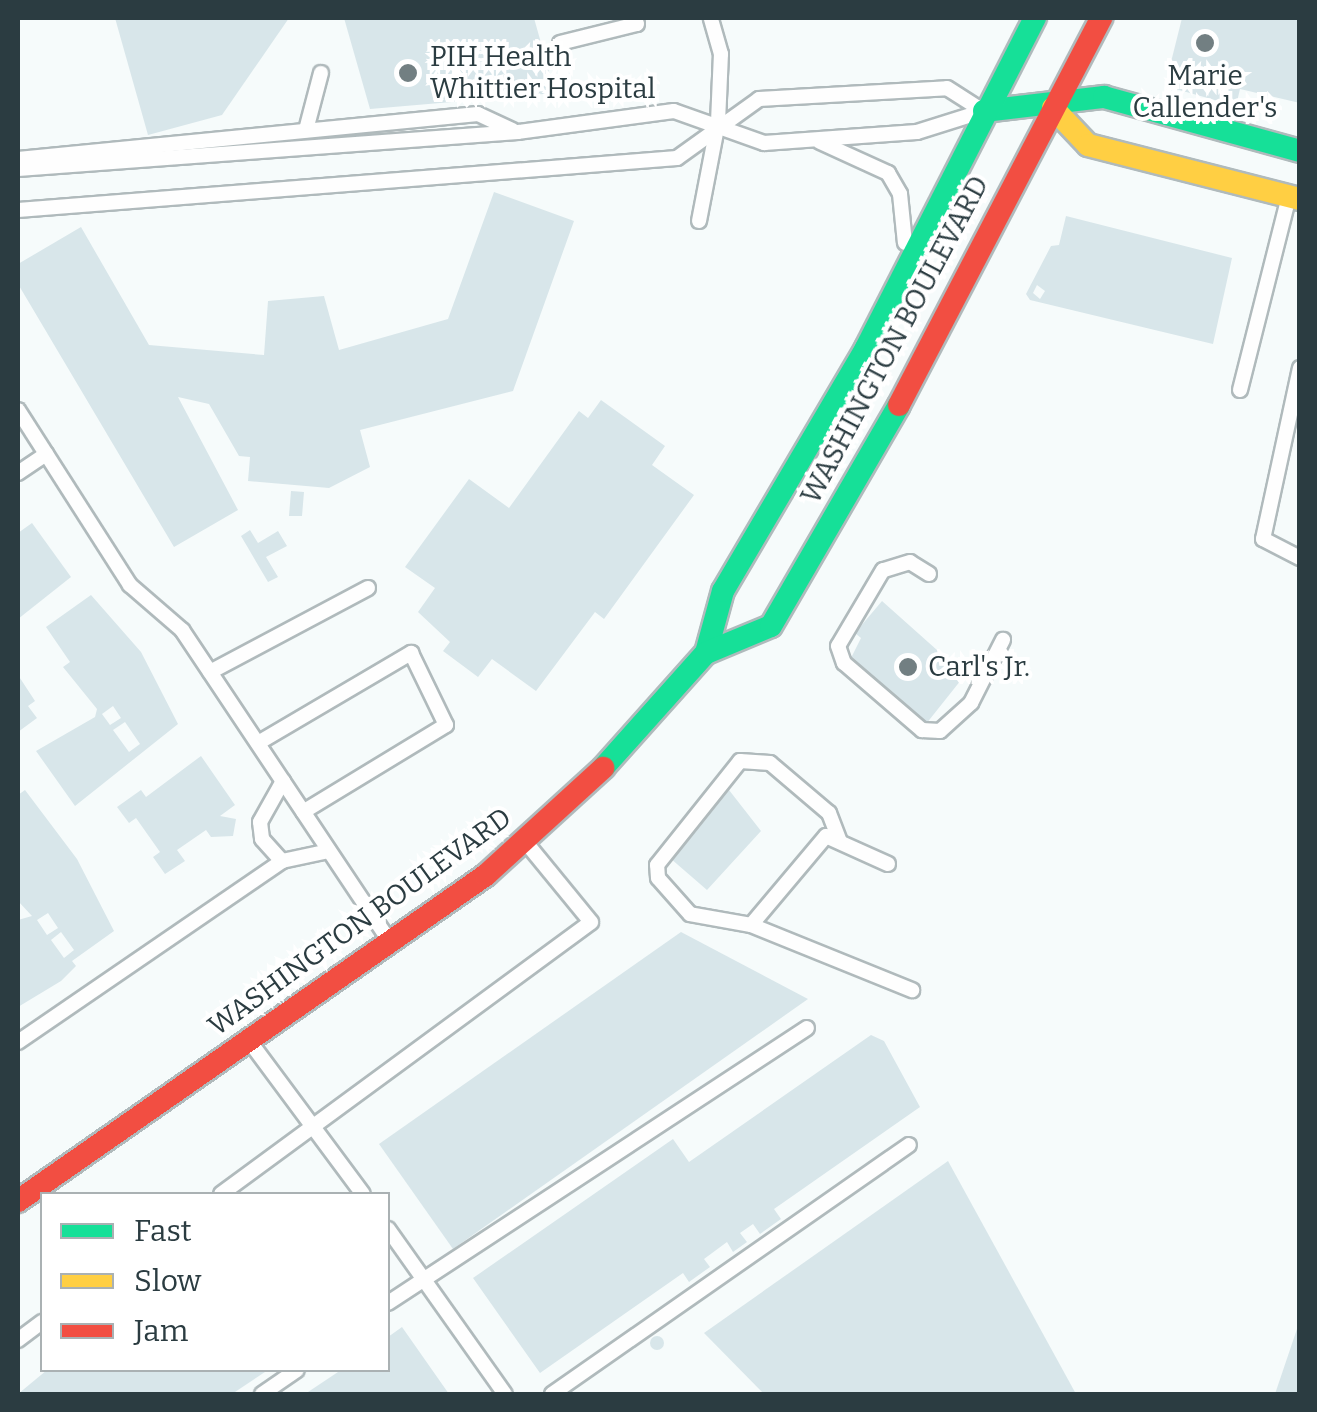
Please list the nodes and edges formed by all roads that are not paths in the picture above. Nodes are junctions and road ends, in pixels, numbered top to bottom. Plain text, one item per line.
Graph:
1 (636, 18) edge
2 (711, 18) edge
3 (1035, 18) edge
4 (1102, 18) edge
5 (560, 43) dead end
6 (321, 72) dead end
7 (1053, 108) junction
8 (984, 111) junction
9 (718, 122) junction
10 (306, 130) junction
11 (518, 132) junction
12 (814, 140) junction
13 (1300, 150) edge
14 (18, 158) edge
15 (18, 170) edge
16 (1294, 198) edge
17 (18, 210) edge
18 (699, 221) dead end
19 (908, 264) junction
20 (1300, 368) edge
21 (1240, 390) dead end
22 (18, 410) edge
23 (46, 454) junction
24 (18, 472) edge
25 (1300, 558) edge
26 (928, 574) dead end
27 (368, 588) dead end
28 (1003, 640) dead end
29 (706, 654) junction
30 (210, 672) junction
31 (258, 744) junction
32 (283, 782) junction
33 (303, 812) junction
34 (525, 842) junction
35 (840, 842) junction
36 (329, 851) junction
37 (282, 861) junction
38 (888, 864) dead end
39 (751, 925) junction
40 (390, 942) junction
41 (912, 990) dead end
42 (807, 1028) dead end
43 (248, 1040) junction
44 (18, 1042) edge
45 (315, 1128) junction
46 (909, 1145) dead end
47 (225, 1192) edge
48 (361, 1192) edge
49 (18, 1201) edge
50 (390, 1233) edge
51 (422, 1278) junction
52 (390, 1302) edge
53 (40, 1324) edge
54 (18, 1340) edge
55 (294, 1372) edge
56 (262, 1394) edge
57 (505, 1394) edge
58 (552, 1394) edge

1 - 5 lane
2 - 9 lane
3 - 8 main road, WASHINGTON BOULEVARD
4 - 7 main road, WASHINGTON BOULEVARD
6 - 10 lane
7 - 8 main road
7 - 13 main road
7 - 16 main road
7 - 29 main road, WASHINGTON BOULEVARD
8 - 9 lane
8 - 12 lane
8 - 19 main road, WASHINGTON BOULEVARD
9 - 11 lane
9 - 12 lane
9 - 17 lane
9 - 18 lane
10 - 11 lane
10 - 14 lane
11 - 15 lane
12 - 19 lane
16 - 21 lane
19 - 29 main road, WASHINGTON BOULEVARD
20 - 25 lane
22 - 23 lane
23 - 24 lane
23 - 30 lane
26 - 28 lane
27 - 30 lane
29 - 34 main road, WASHINGTON BOULEVARD
30 - 31 lane
31 - 32 lane
31 - 33 lane
32 - 33 lane
32 - 37 lane
33 - 36 lane
34 - 40 main road, WASHINGTON BOULEVARD
34 - 45 lane
35 - 38 lane
35 - 39 lane
35 - 39 lane
36 - 37 lane
36 - 40 lane
37 - 44 lane
39 - 41 lane
40 - 43 main road, WASHINGTON BOULEVARD
42 - 51 lane
43 - 45 lane
43 - 49 main road, WASHINGTON BOULEVARD
45 - 47 lane
45 - 48 lane
46 - 58 lane
50 - 51 lane
51 - 52 lane
51 - 57 lane
53 - 54 lane
55 - 56 lane

